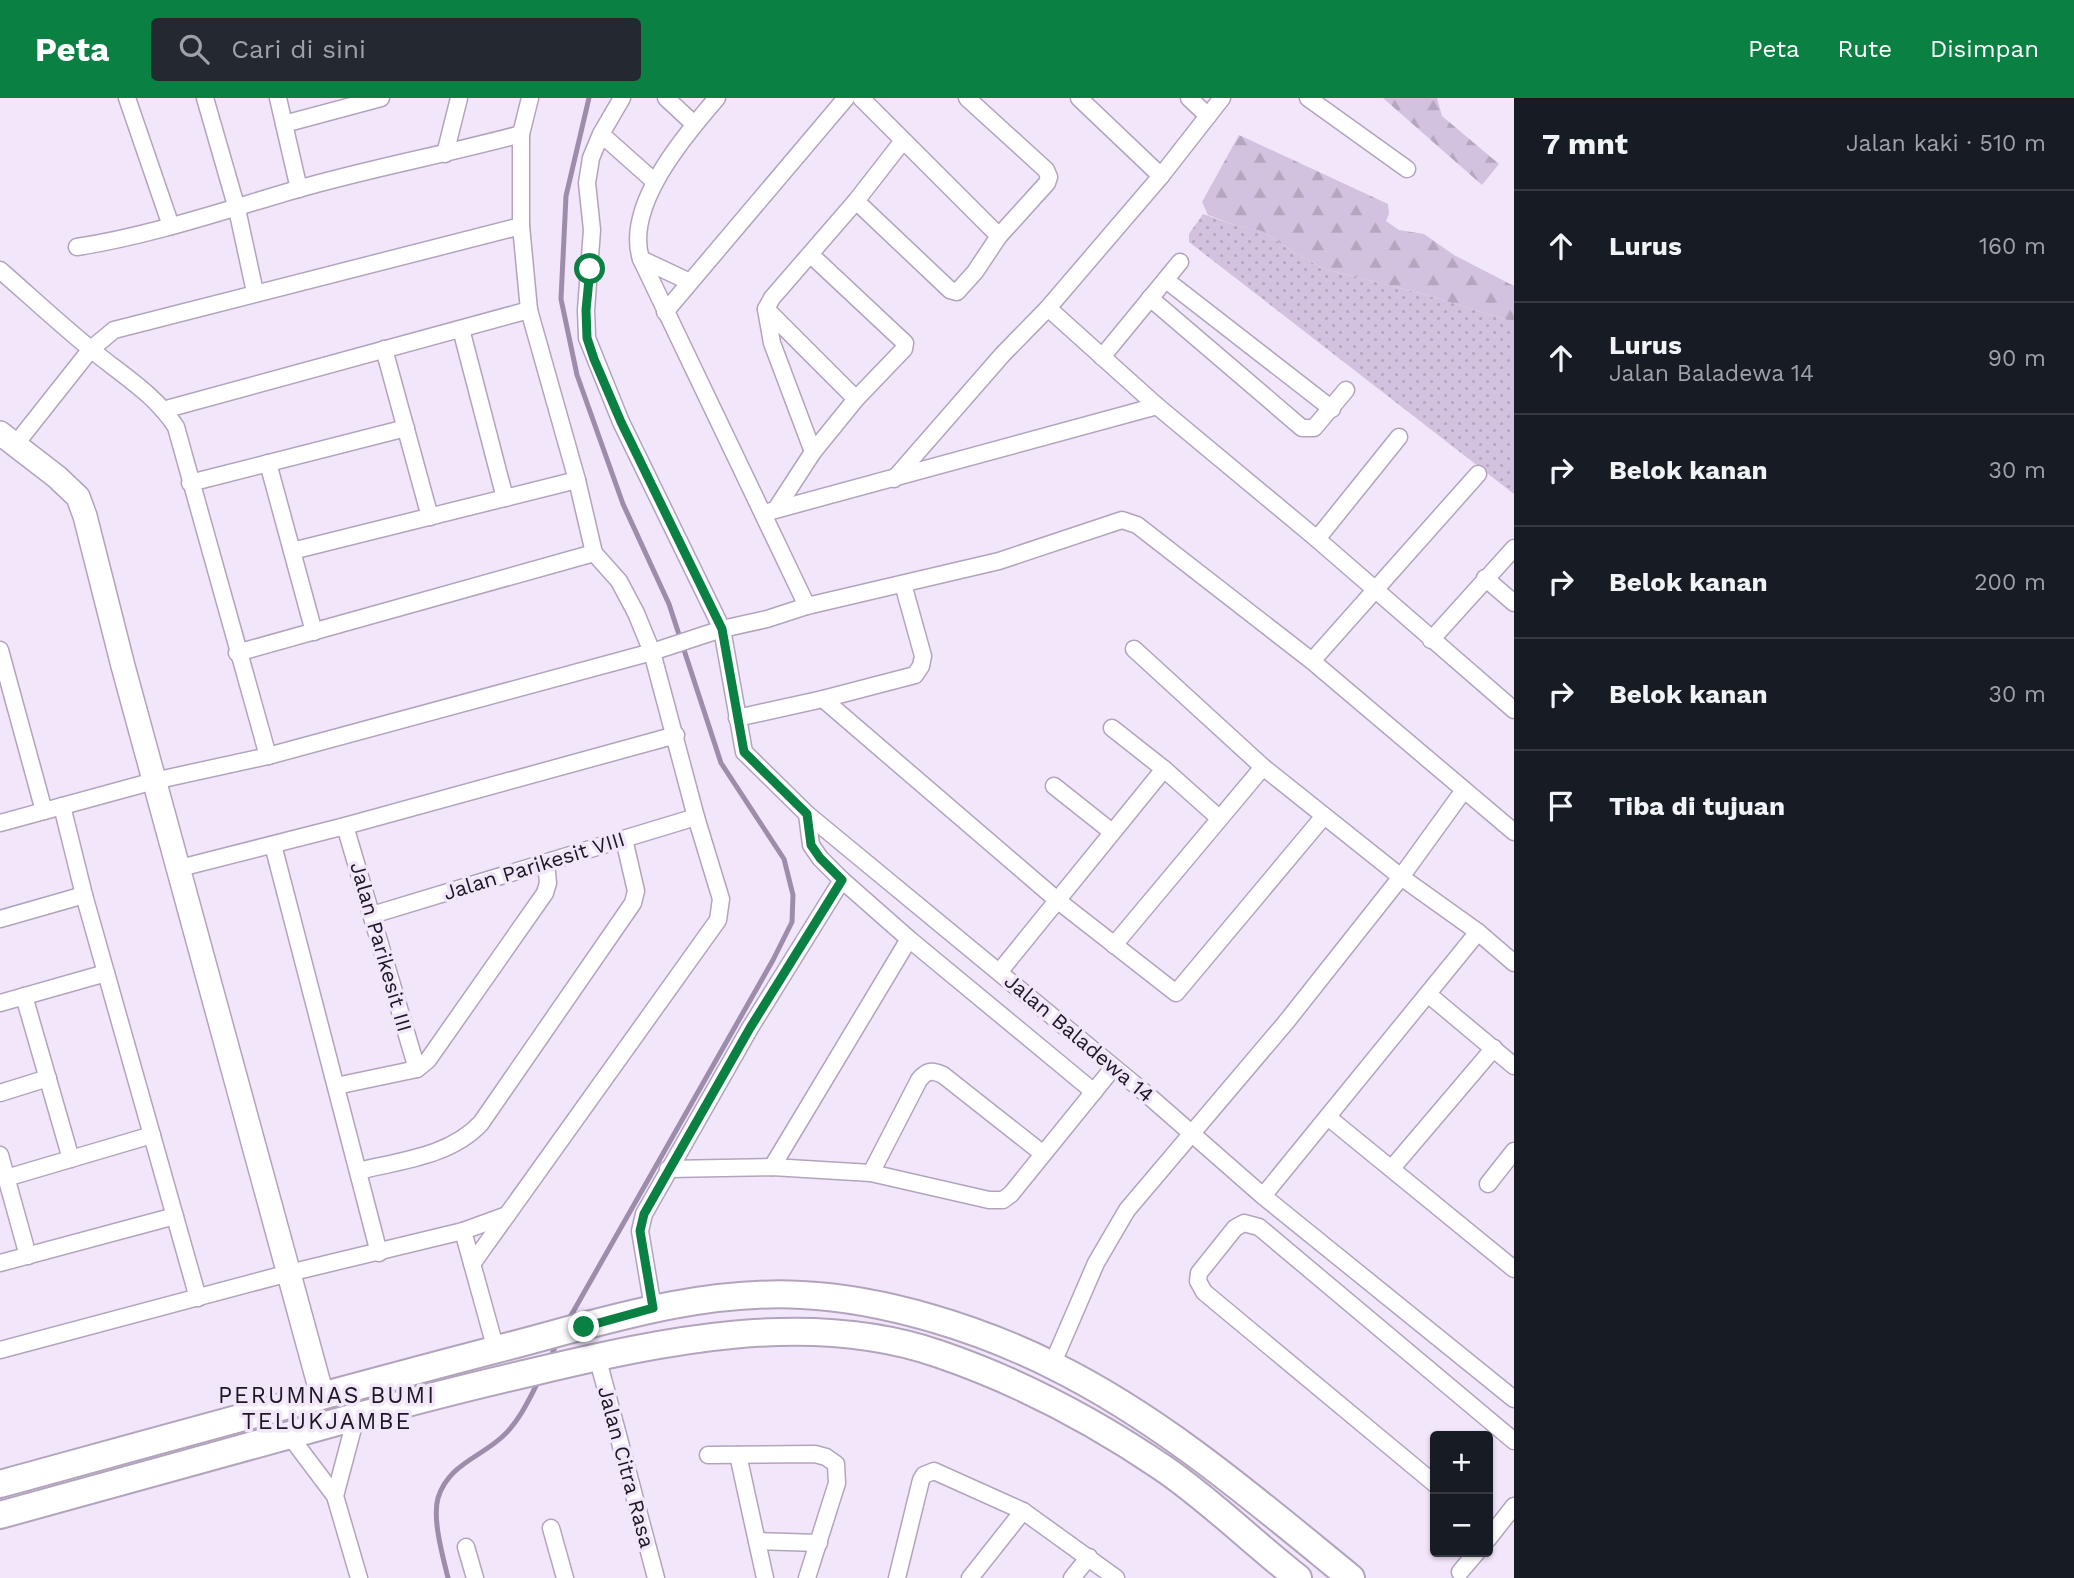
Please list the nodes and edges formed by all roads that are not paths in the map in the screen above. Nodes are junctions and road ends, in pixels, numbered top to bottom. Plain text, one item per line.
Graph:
1 (127, 98) edge
2 (205, 98) edge
3 (278, 98) edge
4 (381, 98) edge
5 (459, 98) edge
6 (530, 98) edge
7 (622, 98) edge
8 (666, 98) edge
9 (717, 98) edge
10 (846, 98) edge
11 (861, 98) edge
12 (967, 98) edge
13 (1079, 98) edge
14 (1189, 98) edge
15 (1222, 98) edge
16 (1304, 102) edge
17 (1209, 116) junction
18 (284, 124) junction
19 (694, 124) junction
20 (521, 134) junction
21 (601, 134) junction
22 (902, 142) junction
23 (445, 154) junction
24 (1407, 169) dead end
25 (1161, 176) junction
26 (655, 182) junction
27 (299, 188) junction
28 (856, 201) junction
29 (237, 209) junction
30 (171, 226) junction
31 (521, 226) junction
32 (999, 236) junction
33 (77, 247) dead end
34 (811, 256) junction
35 (641, 259) junction
36 (1180, 262) dead end
37 (0, 270) edge
38 (1166, 280) junction
39 (690, 282) junction
40 (255, 292) junction
41 (1150, 298) junction
42 (1048, 308) junction
43 (766, 309) junction
44 (529, 310) junction
45 (665, 312) junction
46 (461, 329) junction
47 (91, 349) junction
48 (384, 349) junction
49 (1102, 357) junction
50 (1346, 390) dead end
51 (856, 399) junction
52 (1157, 406) junction
53 (1332, 409) junction
54 (163, 410) junction
55 (406, 428) junction
56 (1399, 437) dead end
57 (8, 439) edge
58 (813, 452) junction
59 (268, 463) junction
60 (1478, 474) dead end
61 (894, 479) junction
62 (577, 480) junction
63 (190, 483) junction
64 (505, 498) junction
65 (770, 511) junction
66 (430, 517) junction
67 (1317, 539) junction
68 (1514, 548) edge
69 (292, 551) junction
70 (594, 553) junction
71 (1485, 578) junction
72 (903, 584) junction
73 (1373, 590) junction
74 (1514, 603) edge
75 (807, 606) junction
76 (722, 629) junction
77 (314, 632) junction
78 (1431, 640) junction
79 (1134, 649) dead end
80 (0, 650) edge
81 (652, 652) junction
82 (237, 653) junction
83 (1312, 661) junction
84 (823, 699) junction
85 (1514, 710) edge
86 (7, 711) edge
87 (737, 718) junction
88 (1112, 728) dead end
89 (676, 735) junction
90 (268, 756) junction
91 (1263, 767) junction
92 (1164, 769) junction
93 (154, 781) junction
94 (1054, 786) dead end
95 (1464, 790) junction
96 (62, 806) junction
97 (44, 811) junction
98 (807, 814) junction
99 (1324, 816) junction
100 (696, 817) junction
101 (1219, 818) junction
102 (0, 823) edge
103 (345, 826) junction
104 (1112, 832) junction
105 (1514, 832) edge
106 (624, 839) junction
107 (273, 845) junction
108 (546, 863) junction
109 (180, 869) junction
110 (1401, 877) junction
111 (842, 880) junction
112 (84, 895) junction
113 (1057, 900) junction
114 (372, 915) junction
115 (0, 919) edge
116 (1479, 932) junction
117 (909, 939) junction
118 (1114, 945) junction
119 (1514, 962) edge
120 (1000, 971) junction
121 (106, 973) junction
122 (1429, 995) junction
123 (24, 996) junction
124 (0, 1003) edge
125 (1494, 1048) junction
126 (1514, 1066) edge
127 (1113, 1068) junction
128 (417, 1069) junction
129 (48, 1078) junction
130 (336, 1086) junction
131 (1094, 1092) junction
132 (0, 1093) edge
133 (1329, 1118) junction
134 (1194, 1133) junction
135 (152, 1135) junction
136 (1042, 1153) junction
137 (0, 1155) edge
138 (1512, 1157) edge
139 (71, 1159) junction
140 (772, 1167) junction
141 (1392, 1168) junction
142 (668, 1169) junction
143 (358, 1171) junction
144 (871, 1172) junction
145 (6, 1178) junction
146 (1488, 1184) dead end
147 (1263, 1196) junction
148 (507, 1214) junction
149 (175, 1216) junction
150 (463, 1231) junction
151 (379, 1253) junction
152 (28, 1256) junction
153 (0, 1263) edge
154 (472, 1264) junction
155 (1514, 1269) edge
156 (289, 1273) junction
157 (198, 1298) junction
158 (653, 1308) junction
159 (0, 1350) edge
160 (496, 1350) junction
161 (597, 1356) junction
162 (1052, 1365) junction
163 (322, 1395) junction
164 (1514, 1399) edge
165 (356, 1417) junction
166 (289, 1435) junction
167 (1514, 1441) edge
168 (708, 1455) dead end
169 (738, 1455) junction
170 (1430, 1480) edge
171 (0, 1485) edge
172 (335, 1496) junction
173 (1514, 1506) edge
174 (1023, 1511) junction
175 (0, 1515) edge
176 (551, 1528) dead end
177 (1493, 1530) edge
178 (757, 1541) junction
179 (818, 1543) junction
180 (466, 1547) dead end
181 (1473, 1557) edge
182 (1089, 1558) junction
183 (1460, 1572) dead end
184 (359, 1578) edge
185 (475, 1578) edge
186 (565, 1578) edge
187 (656, 1578) edge
188 (765, 1578) edge
189 (807, 1578) edge
190 (897, 1578) edge
191 (970, 1578) edge
192 (1072, 1578) edge
193 (1116, 1578) edge
194 (1298, 1578) edge
195 (1351, 1578) edge

1 - 30 street
2 - 29 street
3 - 18 street
4 - 18 street
5 - 23 street
6 - 20 street
7 - 21 street, Jalan Baladewa 14
8 - 19 street
9 - 19 street
10 - 39 street
11 - 22 street
12 - 32 street
13 - 25 street
14 - 17 street
15 - 17 street
16 - 24 street
17 - 25 street
18 - 27 street
19 - 26 street
20 - 23 street
20 - 31 street
21 - 26 street
21 - 76 street, Jalan Baladewa 14
22 - 28 street
22 - 32 street
23 - 27 street
25 - 42 street
26 - 35 street
27 - 29 street
28 - 32 street
28 - 34 street
29 - 30 street
29 - 40 street
30 - 33 street
31 - 40 street
31 - 44 street
34 - 43 street
34 - 51 street
35 - 39 street
35 - 45 street
36 - 38 street
37 - 47 street
38 - 41 street
38 - 53 street
39 - 45 street
40 - 47 street
41 - 49 street
41 - 53 street
42 - 49 street
42 - 61 street
43 - 51 street
43 - 58 street
44 - 46 street
44 - 62 street
45 - 65 street
46 - 48 street
46 - 64 street
47 - 54 street
47 - 57 street
48 - 54 street
48 - 55 street
49 - 52 street
50 - 53 street
51 - 58 street
52 - 61 street
52 - 67 street
54 - 63 street
55 - 59 street
55 - 66 street
56 - 67 street
57 - 93 street
58 - 65 street
59 - 63 street
59 - 69 street
60 - 73 street
61 - 65 street
62 - 64 street
62 - 70 street
63 - 82 street
64 - 66 street
65 - 75 street
66 - 69 street
67 - 73 street
68 - 71 street
69 - 77 street
70 - 77 street
70 - 81 street
71 - 74 street
71 - 78 street
72 - 75 street
72 - 83 street
72 - 84 street
73 - 78 street
73 - 83 street
75 - 76 street
76 - 81 street
76 - 87 street, Jalan Baladewa 14
77 - 82 street
78 - 85 street
79 - 91 street
80 - 86 street
81 - 89 street
81 - 90 street
82 - 90 street
83 - 95 street
84 - 87 street
84 - 113 street
86 - 97 street
87 - 98 street, Jalan Baladewa 14
88 - 92 street
89 - 100 street
89 - 103 street
90 - 93 street
91 - 99 street
91 - 101 street
92 - 101 street
92 - 104 street
93 - 96 street
93 - 109 street
94 - 104 street
95 - 105 street
95 - 110 street
96 - 97 street
96 - 112 street
97 - 102 street
98 - 111 street
98 - 120 street, Jalan Baladewa 14
99 - 110 street
99 - 118 street
100 - 106 street, Jalan Parikesit VIII
100 - 148 street
101 - 118 street
103 - 107 street
103 - 114 street, Jalan Parikesit III
104 - 113 street
106 - 108 street, Jalan Parikesit VIII
106 - 143 street
107 - 109 street
107 - 130 street
108 - 114 street, Jalan Parikesit VIII
108 - 128 street
109 - 156 street
110 - 116 street
110 - 134 street
111 - 117 street
111 - 142 street
112 - 115 street
112 - 121 street
113 - 118 street
113 - 120 street
114 - 128 street, Jalan Parikesit III
116 - 119 street
116 - 122 street
117 - 131 street
117 - 140 street
120 - 127 street, Jalan Baladewa 14
121 - 123 street
121 - 135 street
122 - 125 street
122 - 133 street
123 - 124 street
123 - 129 street
125 - 126 street
125 - 141 street
127 - 131 street
127 - 134 street, Jalan Baladewa 14
128 - 130 street
129 - 132 street
129 - 139 street
130 - 143 street
131 - 136 street
133 - 141 street
133 - 147 street
134 - 147 street, Jalan Baladewa 14
134 - 162 street
135 - 139 street
135 - 149 street
136 - 144 street
136 - 144 street
137 - 145 street
138 - 146 street
139 - 145 street
140 - 142 street
140 - 144 street
141 - 155 street
142 - 158 street
143 - 151 street
145 - 152 street
147 - 164 street, Jalan Baladewa 14
148 - 150 street
148 - 154 street
149 - 152 street
149 - 157 street
150 - 151 street
150 - 154 street
151 - 156 street
152 - 153 street
154 - 160 street
156 - 157 street
156 - 163 street
157 - 159 street
158 - 160 main road
158 - 162 main road
160 - 163 main road
161 - 165 main road
161 - 187 street, Jalan Citra Rasa
161 - 194 main road
162 - 195 main road
163 - 171 main road
165 - 166 main road
165 - 172 street
166 - 172 street
166 - 175 main road
167 - 170 street
168 - 169 street
169 - 178 street
169 - 179 street
172 - 184 street
173 - 177 street
174 - 182 street
174 - 190 street
174 - 191 street
176 - 186 street
178 - 179 street
178 - 188 street
179 - 189 street
180 - 185 street
181 - 183 street
182 - 192 street
182 - 193 street

